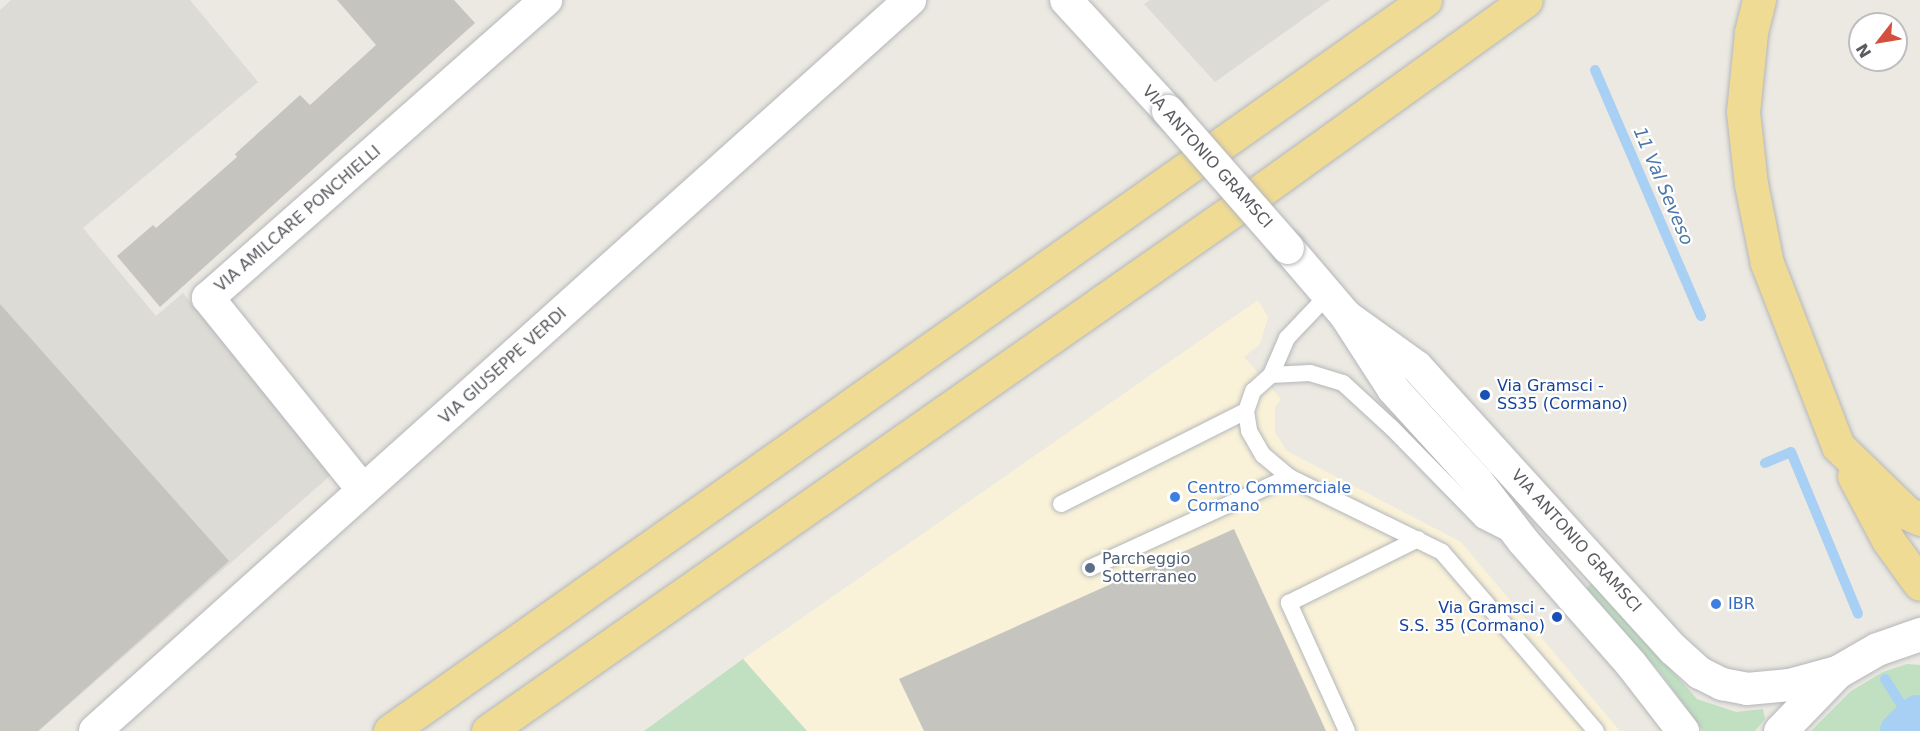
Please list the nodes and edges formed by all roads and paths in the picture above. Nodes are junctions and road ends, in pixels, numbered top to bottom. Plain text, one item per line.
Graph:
1 (546, 0) edge
2 (910, 0) edge
3 (1066, 0) edge
4 (1425, 0) edge
5 (1526, 0) edge
6 (1759, 0) edge
7 (1336, 306) junction
8 (1271, 375) junction
9 (1246, 411) junction
10 (1838, 446) junction
11 (1289, 477) junction
12 (363, 489) junction
13 (1061, 504) dead end
14 (1920, 519) edge
15 (1418, 538) junction
16 (1522, 541) junction
17 (1090, 568) dead end
18 (1920, 584) edge
19 (1920, 634) edge
20 (1837, 672) junction
21 (1682, 730) edge
22 (95, 731) edge
23 (390, 731) edge
24 (488, 731) edge
25 (1347, 731) edge
26 (1596, 731) edge
27 (1780, 731) edge

1 - 12 street, VIA AMILCARE PONCHIELLI
2 - 12 street, VIA GIUSEPPE VERDI
3 - 7 street, VIA ANTONIO GRAMSCI, bridge
4 - 23 highway
5 - 24 highway
6 - 10 highway
7 - 8 lane
7 - 16 street, VIA ANTONIO GRAMSCI
7 - 20 street, VIA ANTONIO GRAMSCI
8 - 9 lane
8 - 16 lane
9 - 11 lane
9 - 13 lane
10 - 14 highway
10 - 18 highway
11 - 15 lane
11 - 17 lane
12 - 22 street, VIA GIUSEPPE VERDI
15 - 25 lane
15 - 26 lane
16 - 21 street, VIA ANTONIO GRAMSCI
19 - 20 main road
20 - 27 main road

